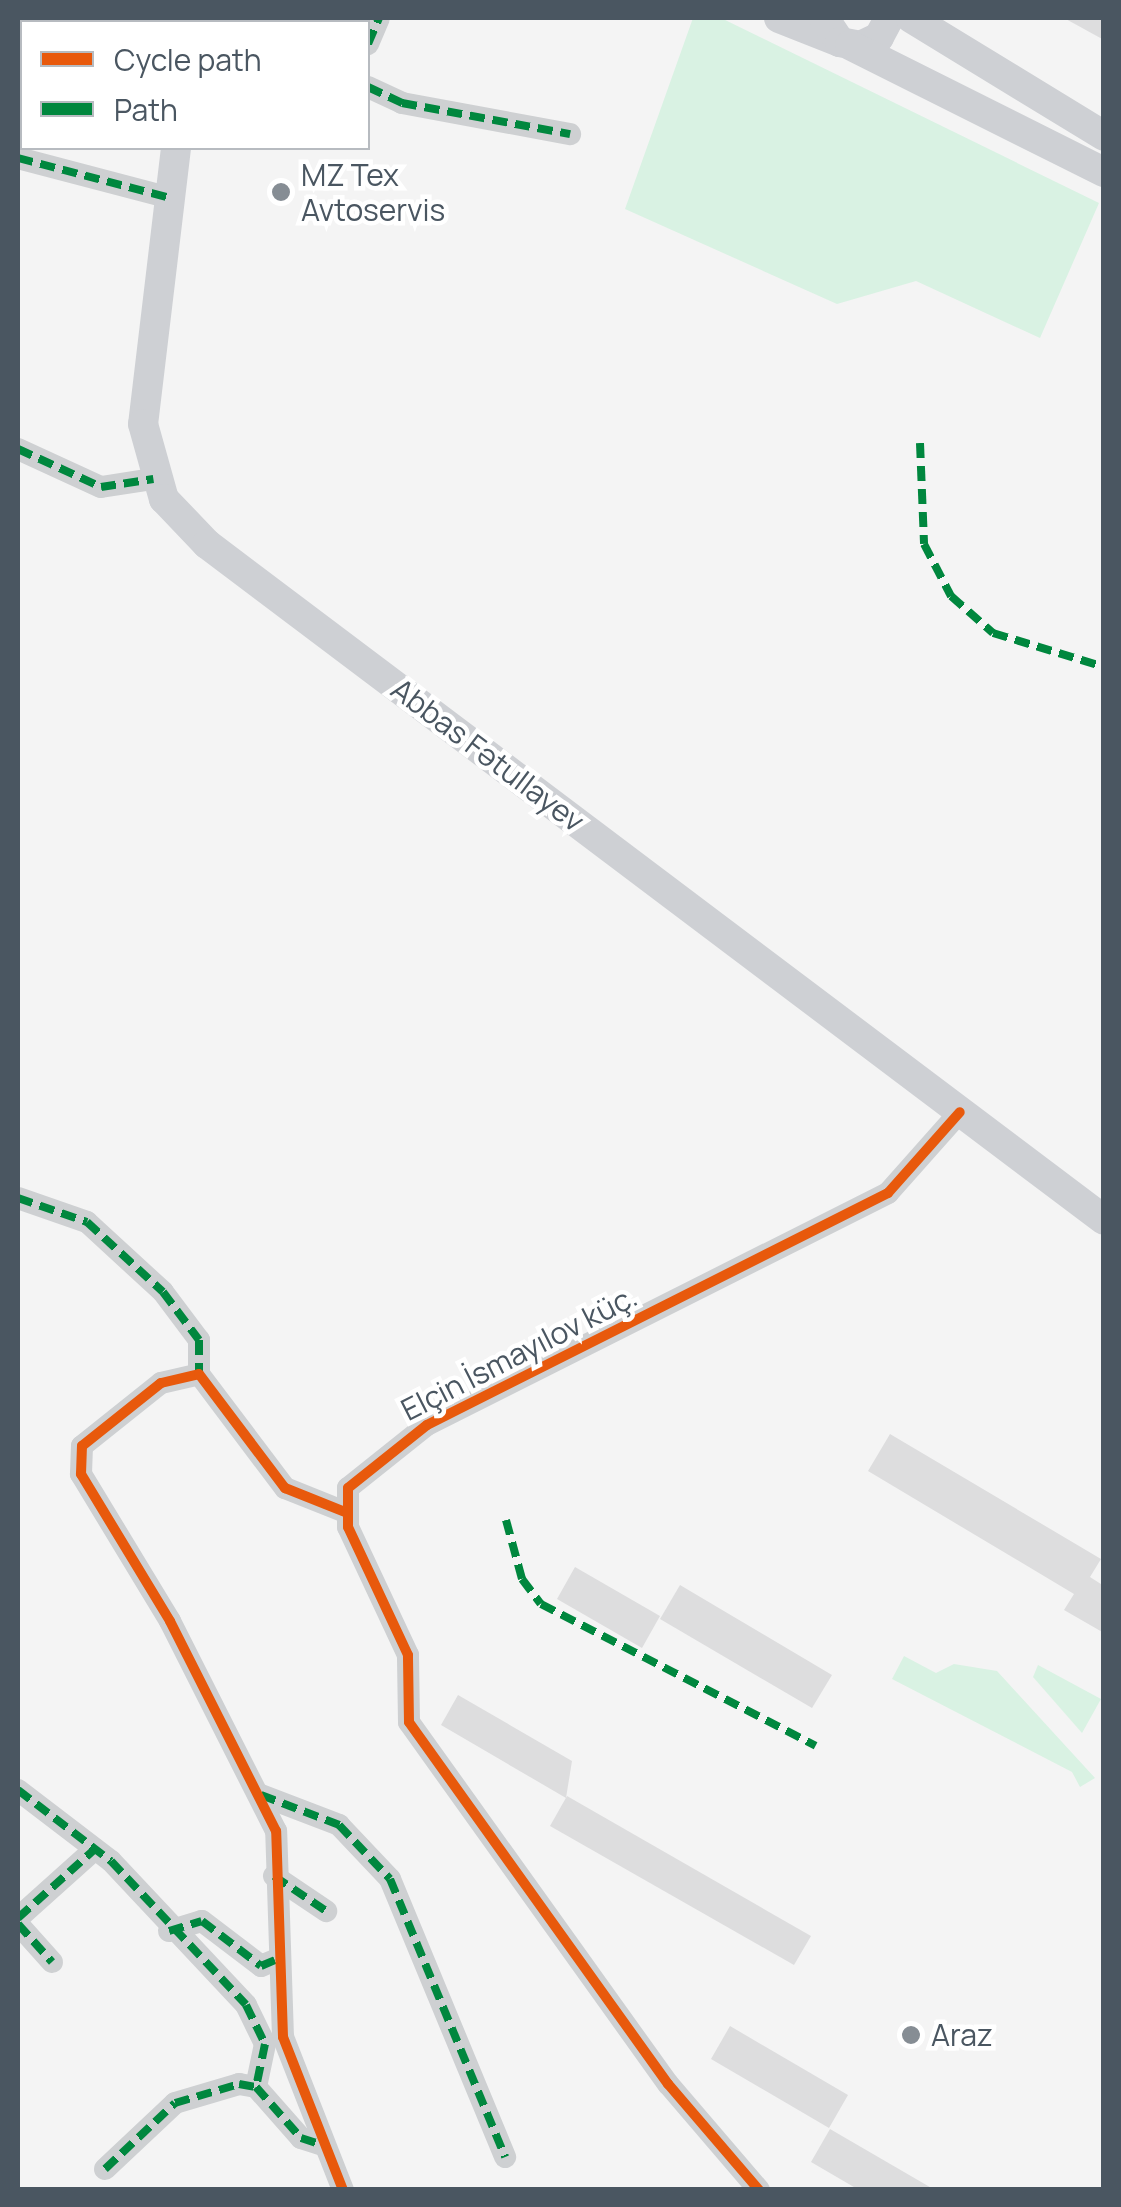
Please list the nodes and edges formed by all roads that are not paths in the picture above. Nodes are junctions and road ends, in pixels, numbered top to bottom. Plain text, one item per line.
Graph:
1 (65, 18) edge
2 (779, 18) edge
3 (889, 18) edge
4 (911, 18) edge
5 (34, 20) edge
6 (838, 35) edge
7 (370, 88) edge
8 (570, 134) dead end
9 (1104, 136) edge
10 (176, 150) edge
11 (18, 158) edge
12 (1104, 172) edge
13 (170, 198) junction
14 (18, 449) edge
15 (153, 478) junction
16 (960, 1112) junction
17 (18, 1198) edge
18 (1104, 1220) edge
19 (200, 1374) junction
20 (345, 1512) junction
21 (18, 1790) edge
22 (260, 1795) junction
23 (95, 1849) junction
24 (274, 1876) junction
25 (326, 1912) dead end
26 (18, 1921) edge
27 (170, 1932) junction
28 (274, 1960) junction
29 (52, 1962) dead end
30 (256, 2087) junction
31 (323, 2145) junction
32 (505, 2158) dead end
33 (105, 2169) dead end
34 (343, 2190) edge
35 (759, 2190) edge

1 - 5 street
2 - 6 main road
3 - 6 main road
4 - 9 main road
6 - 12 main road
7 - 8 street
10 - 13 main road
11 - 13 street
13 - 15 main road
14 - 15 street
15 - 16 main road, Abbas Fətullayev
16 - 18 main road, Abbas Fətullayev
16 - 20 street, Elçin İsmayılov küç.
17 - 19 street
19 - 20 street
19 - 22 street
20 - 35 street
21 - 23 street
22 - 24 street
22 - 32 street
23 - 26 street
23 - 27 street
24 - 25 street
24 - 28 street
26 - 29 street
27 - 28 street
27 - 30 street
28 - 31 street
30 - 31 street
30 - 33 street
31 - 34 street

